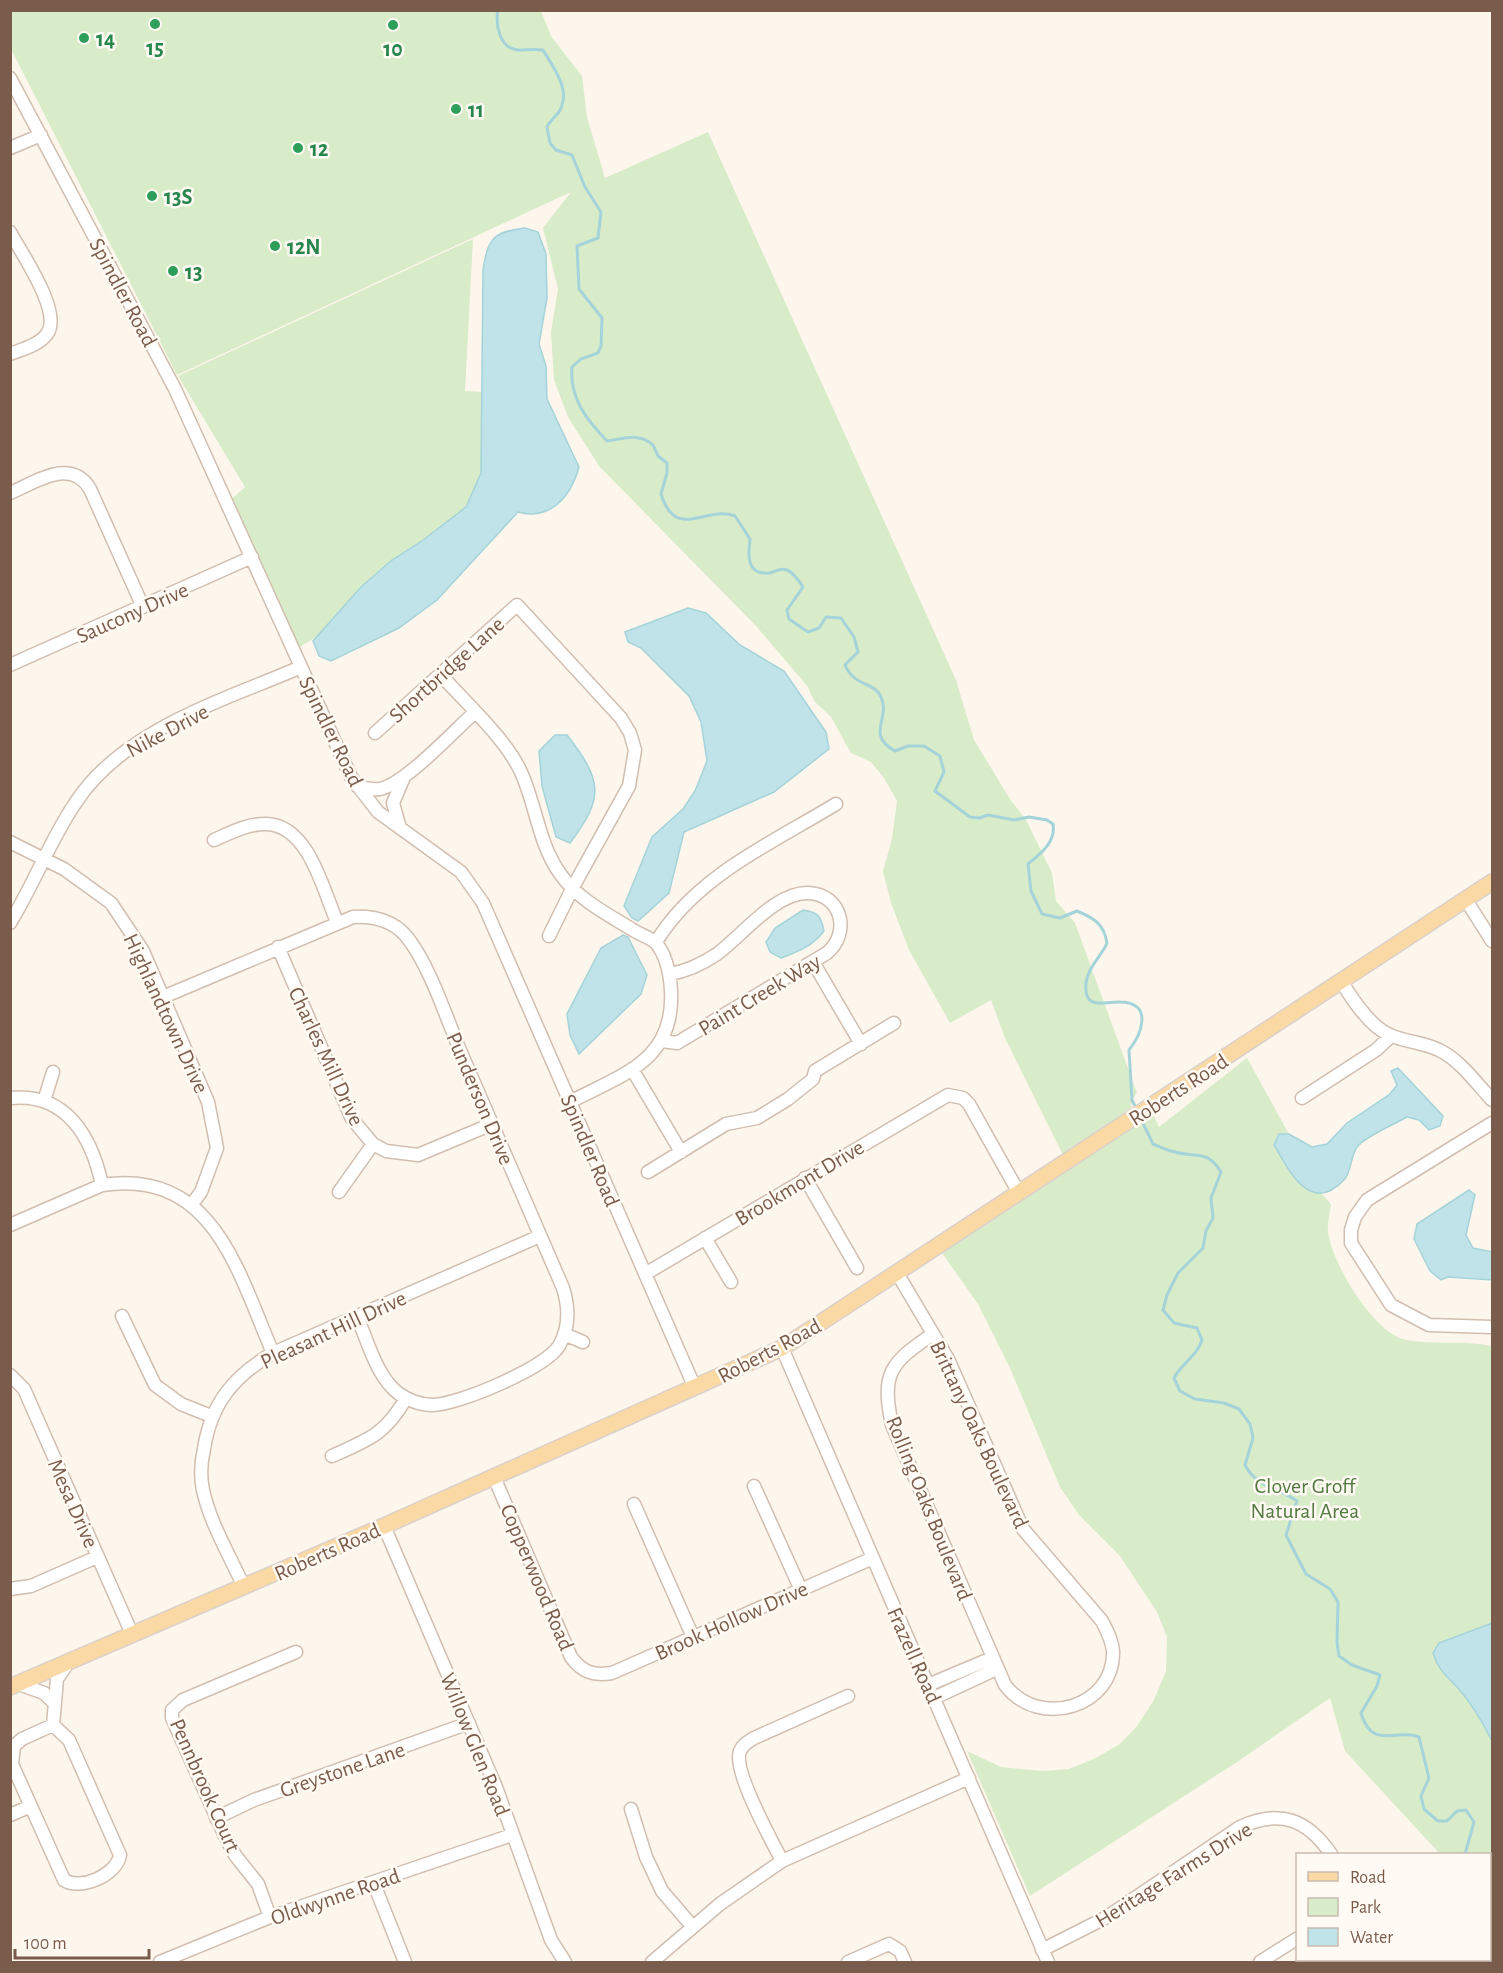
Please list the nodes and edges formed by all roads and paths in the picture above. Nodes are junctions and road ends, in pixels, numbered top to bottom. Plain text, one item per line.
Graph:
1 (10, 78) edge
2 (41, 135) junction
3 (10, 148) edge
4 (10, 232) edge
5 (10, 354) edge
6 (10, 493) edge
7 (252, 557) junction
8 (142, 607) junction
9 (10, 665) edge
10 (301, 667) junction
11 (441, 675) junction
12 (474, 712) junction
13 (375, 733) dead end
14 (405, 776) junction
15 (357, 786) junction
16 (836, 804) dead end
17 (400, 828) junction
18 (214, 840) dead end
19 (10, 842) edge
20 (45, 859) junction
21 (1492, 884) edge
22 (573, 887) junction
23 (1466, 900) junction
24 (337, 921) junction
25 (10, 923) edge
26 (549, 936) dead end
27 (1492, 941) edge
28 (656, 942) junction
29 (278, 947) junction
30 (813, 962) junction
31 (670, 974) junction
32 (1341, 981) junction
33 (163, 997) junction
34 (894, 1023) dead end
35 (1391, 1036) junction
36 (662, 1041) junction
37 (861, 1044) junction
38 (632, 1069) junction
39 (53, 1072) dead end
40 (10, 1098) edge
41 (1302, 1098) dead end
42 (1492, 1100) edge
43 (44, 1101) junction
44 (570, 1102) junction
45 (1492, 1123) edge
46 (492, 1124) junction
47 (373, 1144) junction
48 (681, 1152) junction
49 (648, 1172) dead end
50 (804, 1178) junction
51 (102, 1185) junction
52 (339, 1192) dead end
53 (1019, 1193) junction
54 (192, 1204) junction
55 (10, 1225) edge
56 (540, 1236) junction
57 (705, 1238) junction
58 (857, 1269) dead end
59 (897, 1273) junction
60 (645, 1274) junction
61 (731, 1282) dead end
62 (122, 1316) dead end
63 (357, 1317) junction
64 (1492, 1327) edge
65 (564, 1334) junction
66 (933, 1334) junction
67 (583, 1342) dead end
68 (782, 1348) junction
69 (273, 1353) junction
70 (10, 1375) edge
71 (695, 1388) junction
72 (406, 1398) junction
73 (211, 1416) junction
74 (332, 1456) dead end
75 (494, 1477) junction
76 (754, 1486) dead end
77 (634, 1504) dead end
78 (384, 1526) junction
79 (97, 1557) junction
80 (873, 1558) junction
81 (244, 1587) junction
82 (10, 1589) edge
83 (801, 1590) junction
84 (132, 1634) junction
85 (693, 1637) junction
86 (296, 1652) dead end
87 (994, 1662) junction
88 (68, 1663) junction
89 (587, 1672) joint
90 (15, 1685) edge
91 (928, 1685) junction
92 (848, 1696) dead end
93 (934, 1698) junction
94 (55, 1704) junction
95 (469, 1723) junction
96 (53, 1725) junction
97 (969, 1778) junction
98 (31, 1806) junction
99 (631, 1809) dead end
100 (10, 1815) edge
101 (216, 1818) junction
102 (512, 1835) junction
103 (1330, 1853) edge
104 (782, 1861) junction
105 (374, 1884) junction
106 (270, 1917) junction
107 (692, 1926) junction
108 (1296, 1939) edge
109 (1042, 1950) junction
110 (160, 1962) edge
111 (405, 1962) edge
112 (565, 1962) edge
113 (652, 1962) edge
114 (848, 1962) edge
115 (905, 1962) edge
116 (1048, 1962) edge
117 (1260, 1962) edge

1 - 2 street, Spindler Road
2 - 3 street
2 - 7 street, Spindler Road
4 - 5 street
6 - 8 street
7 - 8 street, Saucony Drive
7 - 10 street, Spindler Road
8 - 9 street, Saucony Drive
10 - 15 street, Spindler Road
10 - 20 street, Nike Drive
11 - 12 street
11 - 13 street, Shortbridge Lane
11 - 22 street, Shortbridge Lane
12 - 14 street
12 - 22 street
14 - 15 street
14 - 17 street
15 - 17 street, Spindler Road
16 - 28 street
17 - 44 street, Spindler Road
18 - 24 street
19 - 20 street, Highlandtown Drive
20 - 25 street, Nike Drive
20 - 33 street, Highlandtown Drive
21 - 23 main road, Roberts Road
22 - 26 street
22 - 28 street
23 - 27 street
23 - 32 main road, Roberts Road
24 - 29 street, Punderson Drive
24 - 46 street, Punderson Drive
28 - 31 street
29 - 33 street, Punderson Drive
29 - 47 street, Charles Mill Drive
30 - 31 street, Paint Creek Way
30 - 36 street, Paint Creek Way
30 - 37 street
31 - 36 street
32 - 35 street
32 - 53 main road, Roberts Road
33 - 54 street, Highlandtown Drive
34 - 37 street
35 - 41 street
35 - 42 street
36 - 38 street
37 - 48 street
38 - 44 street
38 - 48 street
39 - 43 street
40 - 43 street
43 - 51 street
44 - 60 street, Spindler Road
45 - 64 street
46 - 47 street, Charles Mill Drive
46 - 56 street, Punderson Drive
47 - 52 street
48 - 49 street
50 - 53 street, Brookmont Drive
50 - 57 street, Brookmont Drive
50 - 58 street
51 - 54 street
51 - 55 street
53 - 59 main road, Roberts Road
54 - 69 street
56 - 63 street, Pleasant Hill Drive
56 - 65 street, Punderson Drive
57 - 60 street, Brookmont Drive
57 - 61 street
59 - 66 street, Brittany Oaks Boulevard
59 - 68 main road, Roberts Road
60 - 71 street, Spindler Road
62 - 73 street
63 - 69 street, Pleasant Hill Drive
63 - 72 street
65 - 67 street
65 - 72 street
66 - 87 street, Rolling Oaks Boulevard
66 - 87 street, Brittany Oaks Boulevard
68 - 71 main road, Roberts Road
68 - 80 street, Frazell Road
69 - 73 street, Pleasant Hill Drive
70 - 79 street, Mesa Drive
71 - 75 main road, Roberts Road
72 - 74 street
73 - 81 street, Pleasant Hill Drive
75 - 78 main road, Roberts Road
75 - 89 street, Copperwood Road
76 - 83 street
77 - 85 street
78 - 81 main road, Roberts Road
78 - 95 street, Willow Glen Road
79 - 82 street
79 - 84 street, Mesa Drive
80 - 83 street, Brook Hollow Drive
80 - 91 street, Frazell Road
81 - 84 main road, Roberts Road
83 - 85 street, Brook Hollow Drive
84 - 88 main road, Roberts Road
85 - 89 street, Brook Hollow Drive
86 - 101 street, Pennbrook Court
87 - 91 street
87 - 93 street
88 - 90 main road, Roberts Road
88 - 94 street
90 - 94 street
91 - 93 street, Frazell Road
92 - 104 street
93 - 97 street, Frazell Road
94 - 96 street
95 - 101 street, Greystone Lane
95 - 102 street, Willow Glen Road
96 - 98 street
96 - 98 street
97 - 104 street
97 - 109 street, Frazell Road
98 - 100 street
99 - 107 street
101 - 106 street, Pennbrook Court
102 - 105 street, Oldwynne Road
102 - 112 street, Willow Glen Road
103 - 109 street, Heritage Farms Drive
104 - 107 street
105 - 106 street, Oldwynne Road
105 - 111 street
106 - 110 street, Oldwynne Road
107 - 113 street
108 - 117 street
109 - 116 street, Frazell Road
114 - 115 street

